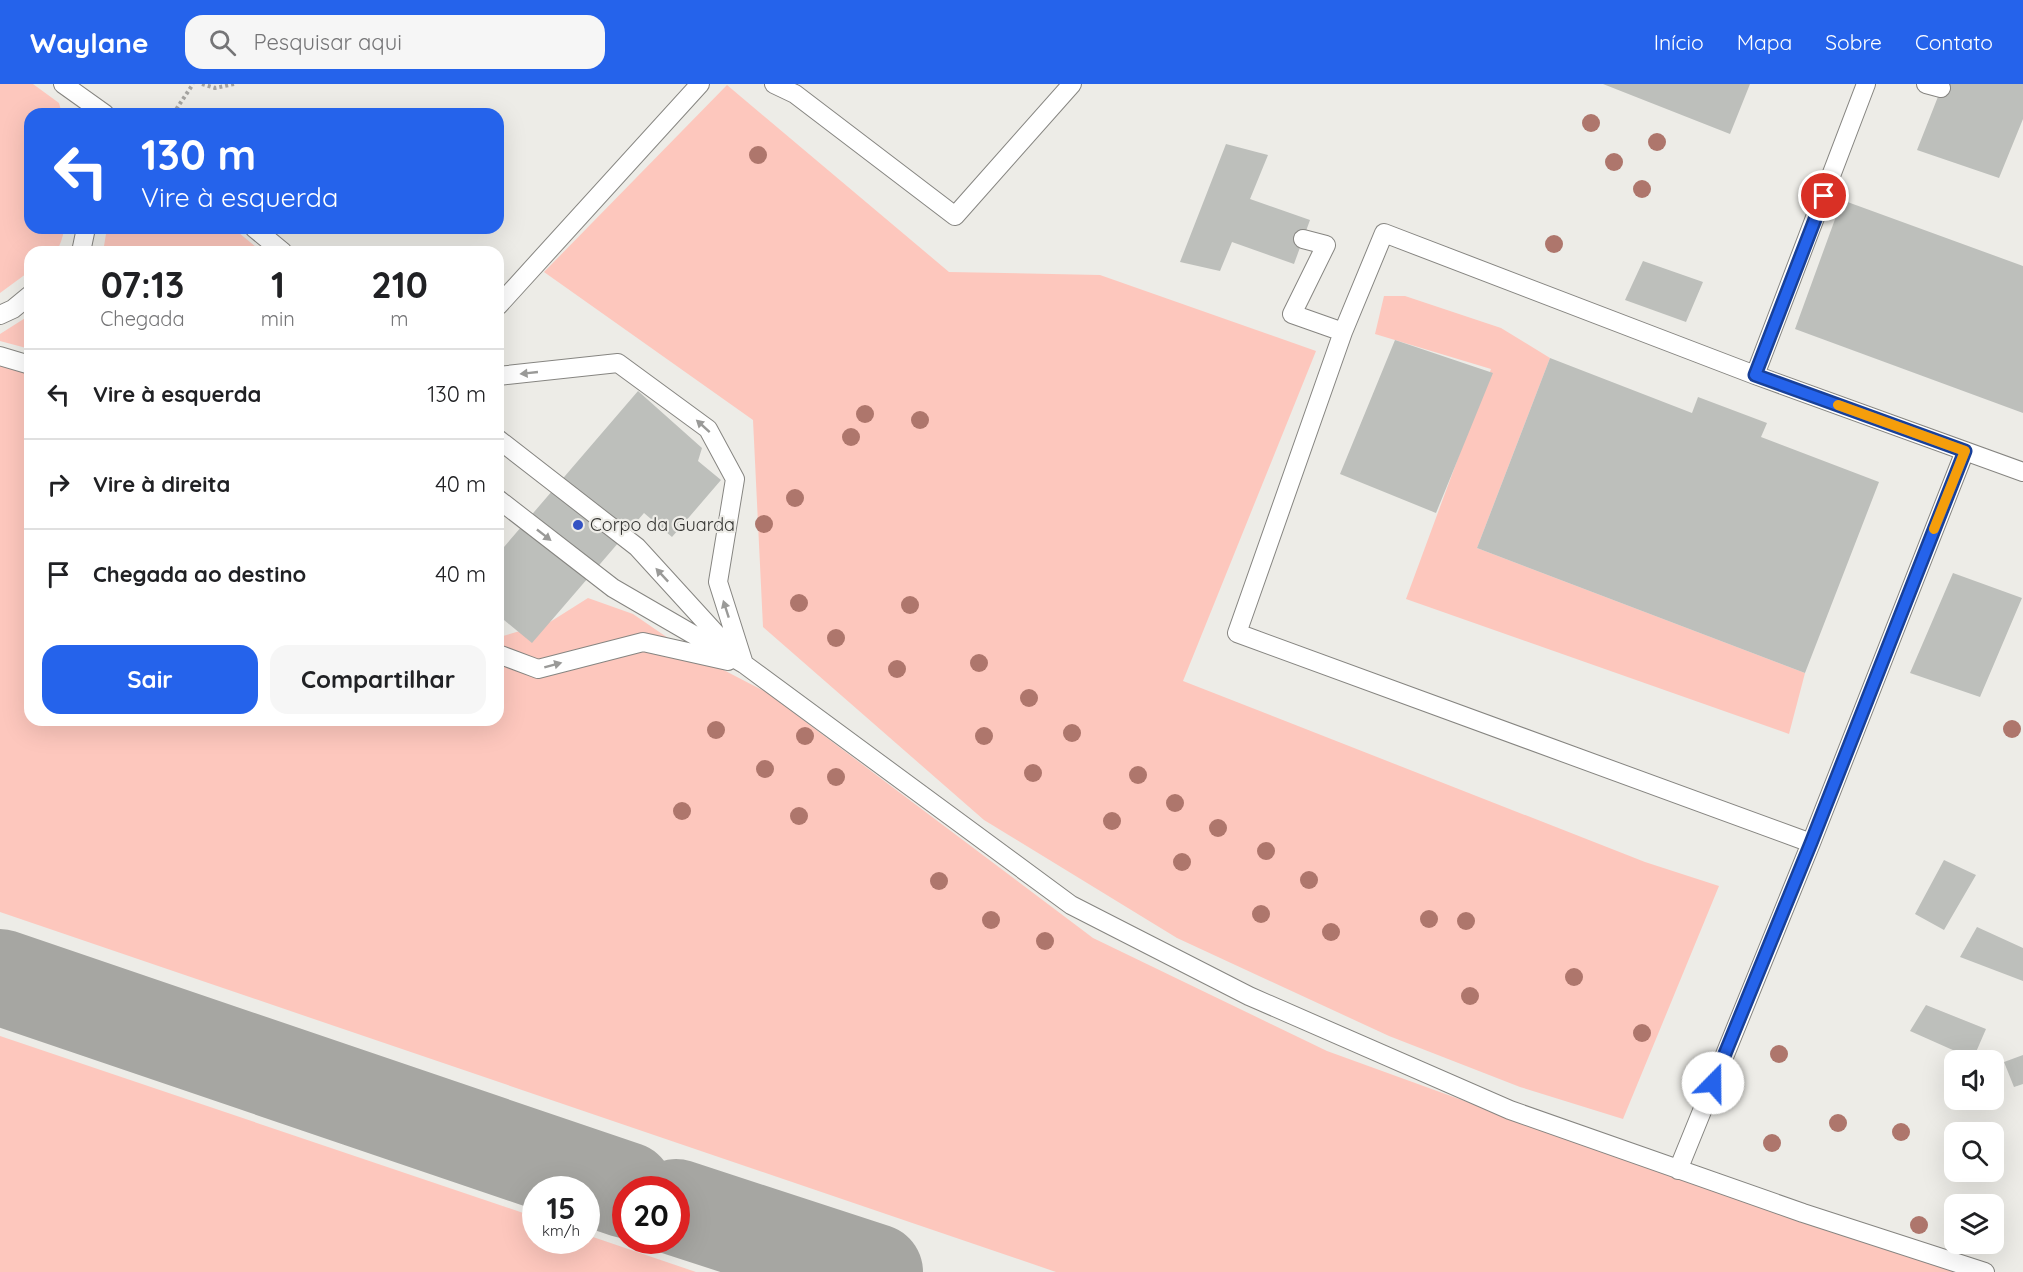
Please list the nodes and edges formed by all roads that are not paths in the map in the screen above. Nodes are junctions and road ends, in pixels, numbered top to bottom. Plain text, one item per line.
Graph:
1 (63, 84) edge
2 (700, 84) edge
3 (774, 84) edge
4 (1072, 84) edge
5 (1866, 84) edge
6 (89, 108) edge
7 (261, 234) edge
8 (1303, 239) dead end
9 (276, 246) edge
10 (504, 299) edge
11 (24, 300) edge
12 (0, 315) edge
13 (1343, 332) junction
14 (0, 356) edge
15 (24, 363) edge
16 (504, 375) edge
17 (1755, 375) junction
18 (504, 444) edge
19 (1965, 451) junction
20 (2023, 472) edge
21 (504, 505) edge
22 (504, 656) edge
23 (744, 664) junction
24 (1811, 843) junction
25 (1678, 1170) junction
26 (1984, 1272) edge

1 - 6 lane
2 - 10 lane
3 - 4 lane
5 - 17 lane
7 - 9 lane
8 - 13 lane
11 - 12 lane
13 - 17 lane
13 - 24 lane
14 - 15 lane
23 -> 16 lane
17 - 19 lane
23 -> 18 lane
19 - 20 lane
19 - 24 lane
21 -> 23 lane
22 -> 23 lane
23 - 25 lane
24 - 25 lane
25 - 26 lane

